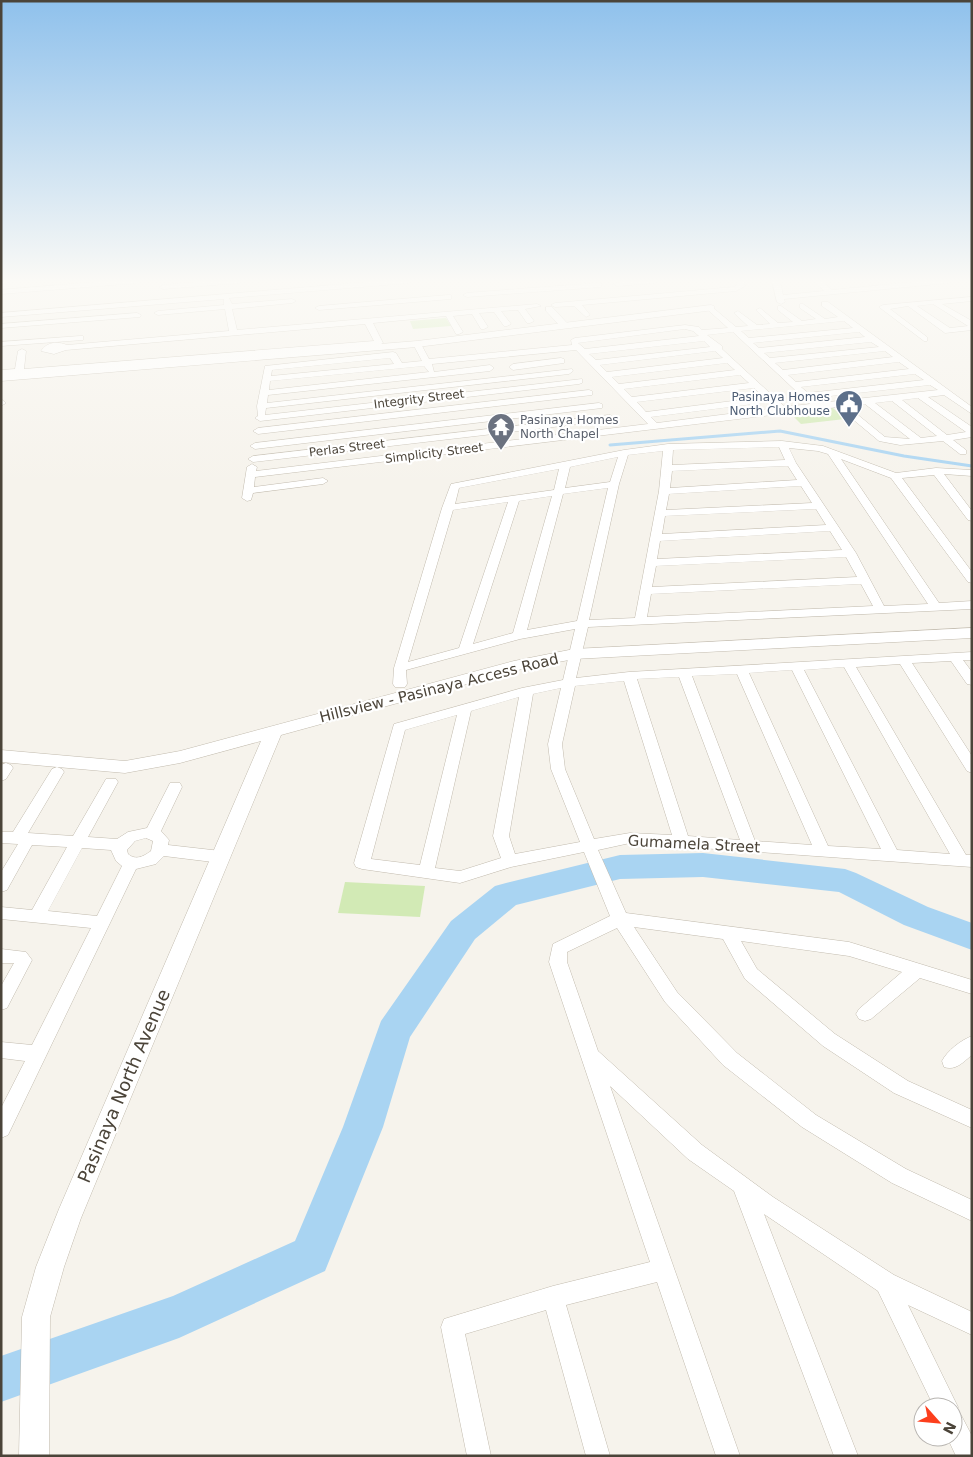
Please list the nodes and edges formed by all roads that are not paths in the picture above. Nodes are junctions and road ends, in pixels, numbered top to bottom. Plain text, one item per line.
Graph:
1 (44, 349) edge
2 (55, 349) edge
3 (88, 349) edge
4 (97, 349) edge
5 (134, 349) edge
6 (134, 349) edge
7 (350, 349) edge
8 (420, 349) edge
9 (453, 349) edge
10 (478, 349) edge
11 (506, 349) edge
12 (564, 349) edge
13 (582, 349) edge
14 (711, 349) edge
15 (720, 349) edge
16 (776, 349) edge
17 (884, 349) joint
18 (551, 350) junction
19 (22, 351) junction
20 (536, 351) joint
21 (757, 351) joint
22 (1, 353) edge
23 (113, 354) junction
24 (509, 354) junction
25 (482, 356) junction
26 (459, 359) junction
27 (899, 359) junction
28 (730, 360) junction
29 (561, 361) junction
30 (768, 361) junction
31 (427, 362) junction
32 (595, 363) junction
33 (86, 366) junction
34 (399, 366) junction
35 (513, 367) dead end
36 (490, 368) dead end
37 (54, 371) junction
38 (569, 371) junction
39 (915, 371) junction
40 (19, 372) junction
41 (742, 372) junction
42 (1, 373) edge
43 (781, 373) junction
44 (434, 375) junction
45 (606, 375) junction
46 (1, 378) edge
47 (266, 378) junction
48 (578, 382) junction
49 (931, 382) junction
50 (756, 385) junction
51 (794, 385) junction
52 (441, 386) junction
53 (617, 387) junction
54 (945, 392) junction
55 (264, 393) junction
56 (589, 393) junction
57 (920, 395) junction
58 (447, 396) junction
59 (806, 396) junction
60 (894, 398) junction
61 (771, 399) junction
62 (630, 400) junction
63 (867, 401) junction
64 (840, 404) junction
65 (262, 406) junction
66 (600, 406) junction
67 (817, 406) junction
68 (455, 409) junction
69 (783, 410) junction
70 (972, 411) edge
71 (644, 414) junction
72 (260, 418) junction
73 (610, 418) junction
74 (462, 422) junction
75 (655, 426) junction
76 (621, 430) junction
77 (258, 432) junction
78 (972, 433) edge
79 (470, 434) junction
80 (944, 437) junction
81 (917, 440) junction
82 (782, 444) junction
83 (255, 446) junction
84 (668, 447) junction
85 (478, 448) junction
86 (624, 452) junction
87 (832, 452) junction
88 (963, 452) dead end
89 (253, 459) junction
90 (790, 463) junction
91 (565, 464) junction
92 (668, 468) junction
93 (936, 471) junction
94 (972, 473) edge
95 (251, 475) junction
96 (895, 476) junction
97 (323, 482) dead end
98 (803, 483) junction
99 (614, 484) junction
100 (664, 491) junction
101 (558, 492) junction
102 (247, 495) joint
103 (514, 499) junction
104 (818, 506) junction
105 (447, 508) junction
106 (660, 513) junction
107 (972, 518) edge
108 (833, 528) junction
109 (655, 538) junction
110 (850, 553) junction
111 (651, 564) junction
112 (866, 580) junction
113 (972, 580) edge
114 (645, 591) junction
115 (972, 605) edge
116 (936, 607) junction
117 (880, 609) junction
118 (640, 622) junction
119 (583, 624) junction
120 (972, 633) edge
121 (519, 635) junction
122 (465, 648) junction
123 (574, 654) junction
124 (972, 656) edge
125 (954, 657) junction
126 (904, 660) junction
127 (848, 663) junction
128 (796, 666) junction
129 (400, 668) junction
130 (741, 669) junction
131 (684, 672) junction
132 (629, 676) junction
133 (972, 681) edge
134 (568, 683) junction
135 (400, 684) dead end
136 (527, 691) junction
137 (465, 709) junction
138 (274, 731) junction
139 (3, 766) edge
140 (972, 768) edge
141 (57, 772) dead end
142 (111, 782) dead end
143 (175, 787) dead end
144 (152, 834) junction
145 (1, 837) edge
146 (23, 838) junction
147 (682, 842) junction
148 (77, 843) junction
149 (120, 846) junction
150 (750, 847) junction
151 (161, 850) junction
152 (823, 852) junction
153 (591, 853) junction
154 (221, 856) junction
155 (893, 857) junction
156 (510, 861) junction
157 (967, 861) edge
158 (131, 863) junction
159 (426, 872) junction
160 (1, 886) edge
161 (1, 913) edge
162 (37, 916) junction
163 (620, 919) junction
164 (103, 923) junction
165 (728, 933) junction
166 (1, 956) edge
167 (917, 970) junction
168 (972, 988) edge
169 (1, 1003) edge
170 (865, 1014) dead end
171 (972, 1044) edge
172 (1, 1050) edge
173 (38, 1054) junction
174 (590, 1054) junction
175 (951, 1061) dead end
176 (972, 1119) edge
177 (1, 1129) edge
178 (741, 1184) junction
179 (972, 1211) edge
180 (664, 1269) junction
181 (886, 1283) junction
182 (554, 1297) junction
183 (972, 1324) edge
184 (941, 1397) edge
185 (963, 1444) edge
186 (34, 1456) edge
187 (479, 1456) edge
188 (598, 1456) edge
189 (728, 1456) edge
190 (846, 1456) edge
191 (969, 1456) edge

1 - 19 street
2 - 37 street
3 - 33 street
4 - 23 street
5 - 23 street
6 - 23 street
7 - 37 street
8 - 31 street
9 - 26 street
10 - 25 street
11 - 24 street
12 - 18 street
13 - 32 street
14 - 32 street
15 - 28 street
16 - 21 street
17 - 27 street
17 - 30 street
18 - 20 street
18 - 29 street
19 - 22 street
19 - 40 street
20 - 24 street
21 - 30 street
23 - 33 street
24 - 25 street
25 - 26 street
26 - 31 street
27 - 39 street
27 - 43 street
28 - 41 street
28 - 45 street
29 - 35 street
29 - 38 street
30 - 43 street
31 - 34 street
31 - 44 street
32 - 45 street
33 - 37 street
34 - 47 street
34 - 47 street
36 - 44 street
37 - 40 street
37 - 46 street
38 - 48 street
38 - 52 street
39 - 49 street
39 - 51 street
40 - 42 street
41 - 50 street
41 - 53 street
43 - 51 street
44 - 52 street
44 - 55 street
45 - 53 street
47 - 55 street
48 - 56 street
48 - 58 street, Integrity Street
49 - 54 street
49 - 59 street
50 - 61 street
50 - 62 street
51 - 59 street
52 - 58 street
52 - 65 street
53 - 62 street
54 - 57 street, Simplicity Street
54 - 70 street
55 - 65 street
56 - 66 street
56 - 68 street
57 - 60 street, Simplicity Street
57 - 78 street
58 - 68 street
58 - 72 street, Integrity Street
59 - 67 street
60 - 63 street, Simplicity Street
60 - 80 street
61 - 69 street
61 - 71 street
62 - 71 street
63 - 64 street, Simplicity Street
63 - 81 street
64 - 67 street, Simplicity Street
64 - 81 street
65 - 72 street
66 - 73 street
66 - 74 street
67 - 69 street, Simplicity Street
68 - 74 street
68 - 77 street
69 - 75 street, Simplicity Street
71 - 75 street
72 - 77 street
73 - 76 street
73 - 79 street, Perlas Street
74 - 79 street
74 - 83 street
75 - 76 street, Simplicity Street
76 - 85 street, Simplicity Street
77 - 83 street
78 - 80 street
79 - 85 street
79 - 89 street, Perlas Street
80 - 81 street
80 - 88 street
82 - 84 street
82 - 87 street
82 - 90 street
83 - 89 street
84 - 86 street
84 - 92 street
85 - 95 street, Simplicity Street
86 - 91 street
86 - 99 street
87 - 96 street
87 - 116 street
89 - 95 street
90 - 92 street
90 - 98 street
91 - 101 street
91 - 105 street
92 - 100 street
93 - 94 street
93 - 96 street
93 - 107 street
95 - 102 street
96 - 113 street
97 - 102 street
98 - 100 street
98 - 104 street
99 - 101 street
99 - 119 street
100 - 106 street
101 - 103 street
101 - 121 street
103 - 105 street
103 - 122 street
104 - 106 street
104 - 108 street
105 - 129 street
106 - 109 street
108 - 109 street
108 - 110 street
109 - 111 street
110 - 111 street
110 - 112 street
111 - 114 street
112 - 114 street
112 - 117 street
114 - 118 street
115 - 116 street
116 - 117 street
117 - 118 street
118 - 119 street
119 - 121 street
119 - 123 street
120 - 123 street, Hillsview - Pasinaya Access Road
121 - 122 street
122 - 129 street
123 - 134 street
123 - 138 street, Hillsview - Pasinaya Access Road
124 - 125 street
125 - 126 street
125 - 133 street
126 - 127 street
126 - 140 street
127 - 128 street
127 - 157 street
128 - 130 street
128 - 155 street
129 - 135 street
130 - 131 street
130 - 152 street
131 - 132 street
131 - 150 street
132 - 134 street
132 - 147 street
134 - 136 street
134 - 153 street
136 - 137 street
136 - 156 street
137 - 159 street
137 - 159 street, Gumamela Street
138 - 139 street, Hillsview - Pasinaya Access Road
138 - 154 street, Pasinaya North Avenue
141 - 146 street
142 - 148 street
143 - 144 street
144 - 149 street
144 - 151 street
145 - 146 street
146 - 148 street
146 - 160 street
147 - 150 street, Gumamela Street
147 - 153 street, Gumamela Street
148 - 149 street
148 - 162 street
149 - 158 street
150 - 152 street, Gumamela Street
151 - 154 street
151 - 158 street
152 - 155 street, Gumamela Street
153 - 156 street, Gumamela Street
153 - 163 street
154 - 186 street, Pasinaya North Avenue
155 - 157 street, Gumamela Street
156 - 159 street, Gumamela Street
158 - 164 street
161 - 162 street
162 - 164 street
163 - 165 street
163 - 174 street
163 - 179 street
164 - 173 street
165 - 167 street
165 - 176 street
166 - 169 street
167 - 168 street
167 - 170 street
171 - 175 street
172 - 173 street
173 - 177 street
174 - 178 street
174 - 180 street
178 - 181 street
178 - 190 street
180 - 182 street
180 - 189 street
181 - 183 street
181 - 184 street
182 - 187 street
182 - 188 street
185 - 191 street

